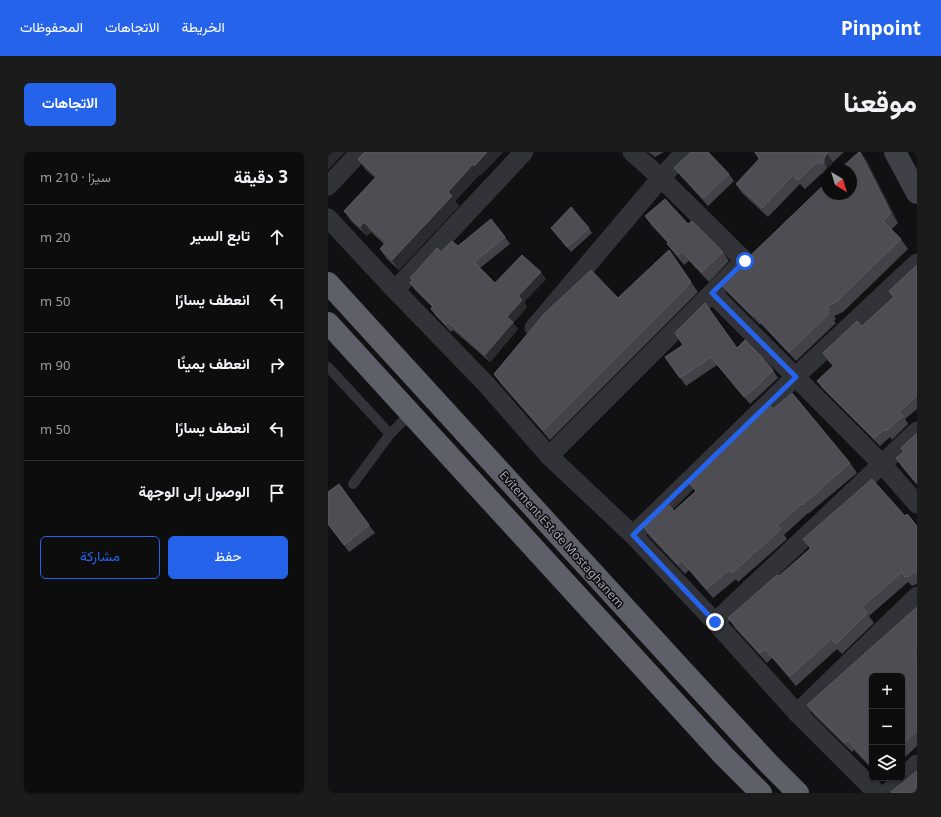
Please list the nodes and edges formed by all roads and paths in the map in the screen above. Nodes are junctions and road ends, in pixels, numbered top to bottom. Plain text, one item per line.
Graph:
1 (360, 152) edge
2 (524, 152) edge
3 (632, 152) edge
4 (685, 152) edge
5 (895, 152) edge
6 (661, 178) junction
7 (328, 186) edge
8 (917, 193) edge
9 (328, 218) edge
10 (917, 263) edge
11 (328, 283) edge
12 (395, 290) junction
13 (712, 293) junction
14 (328, 323) edge
15 (522, 342) edge
16 (328, 367) edge
17 (796, 377) junction
18 (411, 413) junction
19 (917, 431) edge
20 (390, 434) junction
21 (549, 456) junction
22 (882, 464) junction
23 (353, 484) dead end
24 (917, 504) edge
25 (633, 535) junction
26 (917, 596) edge
27 (715, 622) junction
28 (797, 713) junction
29 (917, 764) edge
30 (760, 792) edge
31 (798, 793) edge
32 (877, 793) edge
33 (888, 793) edge

1 - 7 street
2 - 12 street
3 - 6 street
4 - 6 street
5 - 8 street
6 - 13 street
6 - 15 street
9 - 12 street
10 - 17 street
11 - 31 highway, Evitement Est de Mostaghanem
12 - 21 street
13 - 17 street
13 - 21 street
14 - 18 highway
16 - 20 lane
17 - 22 street
17 - 25 street
18 - 20 lane
18 - 30 highway
19 - 22 street
20 - 23 lane
21 - 25 street
22 - 24 street
22 - 27 street
25 - 27 street
26 - 28 street
27 - 28 street
28 - 32 street
29 - 33 street

